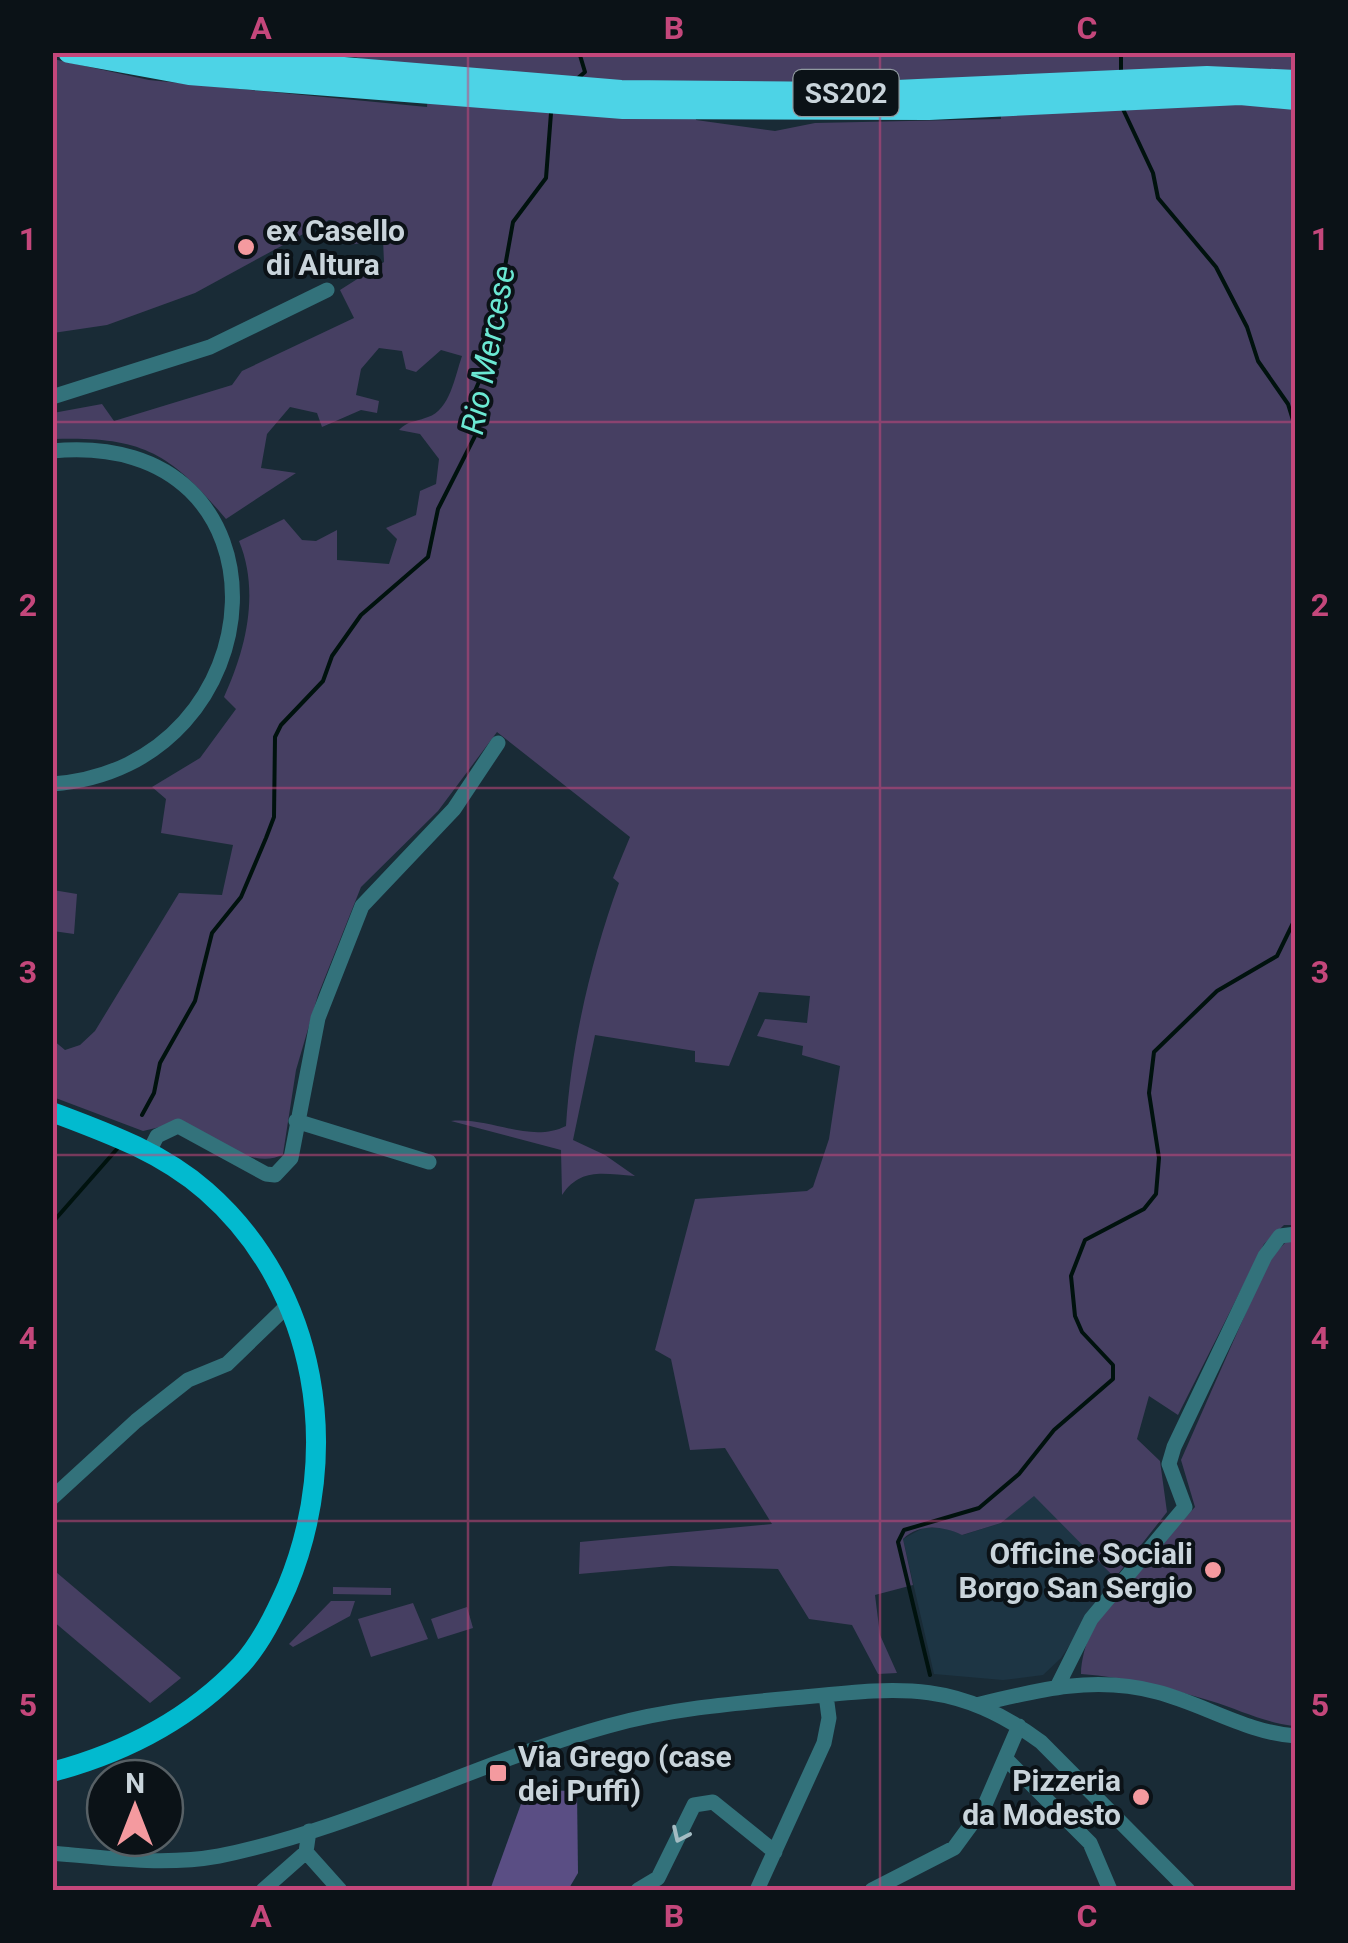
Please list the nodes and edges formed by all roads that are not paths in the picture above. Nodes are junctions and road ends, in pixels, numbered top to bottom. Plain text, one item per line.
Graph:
1 (69, 52) edge
2 (152, 52) edge
3 (1296, 82) edge
4 (428, 87) junction
5 (1000, 97) junction
6 (1296, 98) edge
7 (327, 290) dead end
8 (52, 397) edge
9 (52, 450) edge
10 (498, 743) dead end
11 (52, 784) edge
12 (52, 1112) edge
13 (296, 1121) junction
14 (150, 1150) junction
15 (430, 1162) dead end
16 (1288, 1235) edge
17 (287, 1306) junction
18 (52, 1498) edge
19 (1058, 1684) junction
20 (826, 1694) junction
21 (976, 1705) junction
22 (1019, 1726) junction
23 (1296, 1736) edge
24 (1006, 1758) junction
25 (52, 1772) edge
26 (309, 1831) junction
27 (306, 1852) junction
28 (774, 1852) junction
29 (52, 1853) edge
30 (263, 1890) edge
31 (340, 1890) edge
32 (638, 1890) edge
33 (757, 1890) edge
34 (872, 1890) edge
35 (1110, 1890) edge
36 (1188, 1890) edge

1 - 4 highway, SS202
2 - 4 highway, SS202
3 - 5 highway, SS202
4 - 5 highway, SS202
5 - 6 highway, SS202
7 - 8 street
9 - 11 street
10 - 13 street
12 - 14 main road
13 - 14 street
13 - 15 street
14 - 17 main road
16 - 19 street
17 - 18 street
17 - 25 main road
19 - 21 street
19 - 23 street
20 - 21 street
20 - 26 street
20 - 28 street
21 - 22 street
22 - 24 street
22 - 36 street
24 - 34 street
24 - 35 street
26 - 27 street
26 - 29 street
27 - 30 street
27 - 31 street
28 -> 32 street
28 - 33 street

